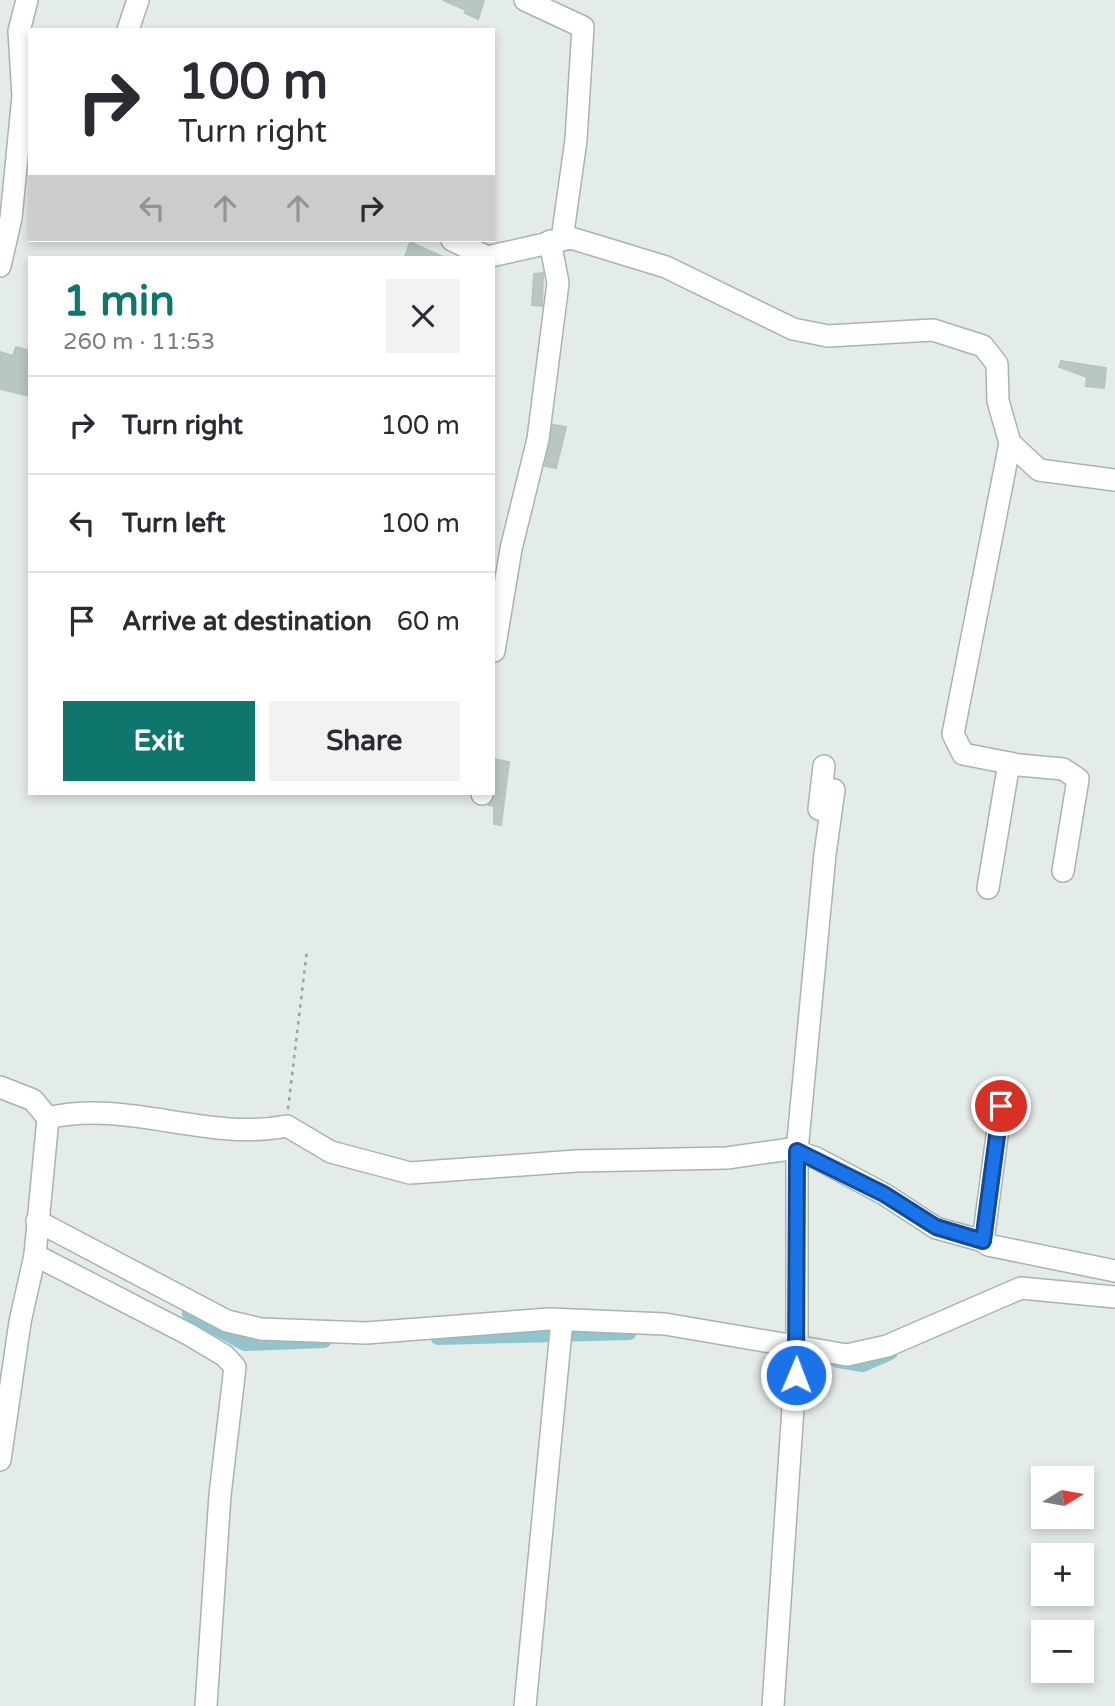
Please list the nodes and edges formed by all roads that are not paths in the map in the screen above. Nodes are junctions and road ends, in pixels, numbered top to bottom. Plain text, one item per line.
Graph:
1 (27, 0) edge
2 (138, 0) edge
3 (525, 0) edge
4 (129, 28) edge
5 (24, 34) edge
6 (556, 240) junction
7 (456, 242) edge
8 (485, 256) edge
9 (491, 256) edge
10 (0, 267) edge
11 (1010, 443) junction
12 (1115, 480) edge
13 (495, 645) edge
14 (1009, 764) junction
15 (824, 766) dead end
16 (834, 790) dead end
17 (1063, 871) dead end
18 (988, 888) dead end
19 (818, 933) junction
20 (0, 1087) edge
21 (1001, 1106) dead end
22 (48, 1118) junction
23 (797, 1151) junction
24 (37, 1221) junction
25 (983, 1241) junction
26 (36, 1255) junction
27 (1115, 1271) edge
28 (1115, 1297) edge
29 (562, 1320) junction
30 (797, 1348) junction
31 (0, 1460) edge
32 (206, 1706) edge
33 (525, 1706) edge
34 (773, 1706) edge

1 - 5 street
2 - 4 street
3 - 6 street
5 - 10 street
6 - 9 street
6 - 11 street
6 - 13 street
7 - 8 street
11 - 12 street
11 - 14 street
14 - 17 street
14 - 18 street
15 - 19 street
16 - 19 street
19 - 23 street
20 - 22 street
21 - 25 street
22 - 23 street
22 - 24 street
23 - 25 street
23 - 30 street
24 - 26 street
24 - 29 street
25 - 27 street
26 - 31 street
26 - 32 street
28 - 30 street
29 - 30 street
29 - 33 street
30 - 34 street

